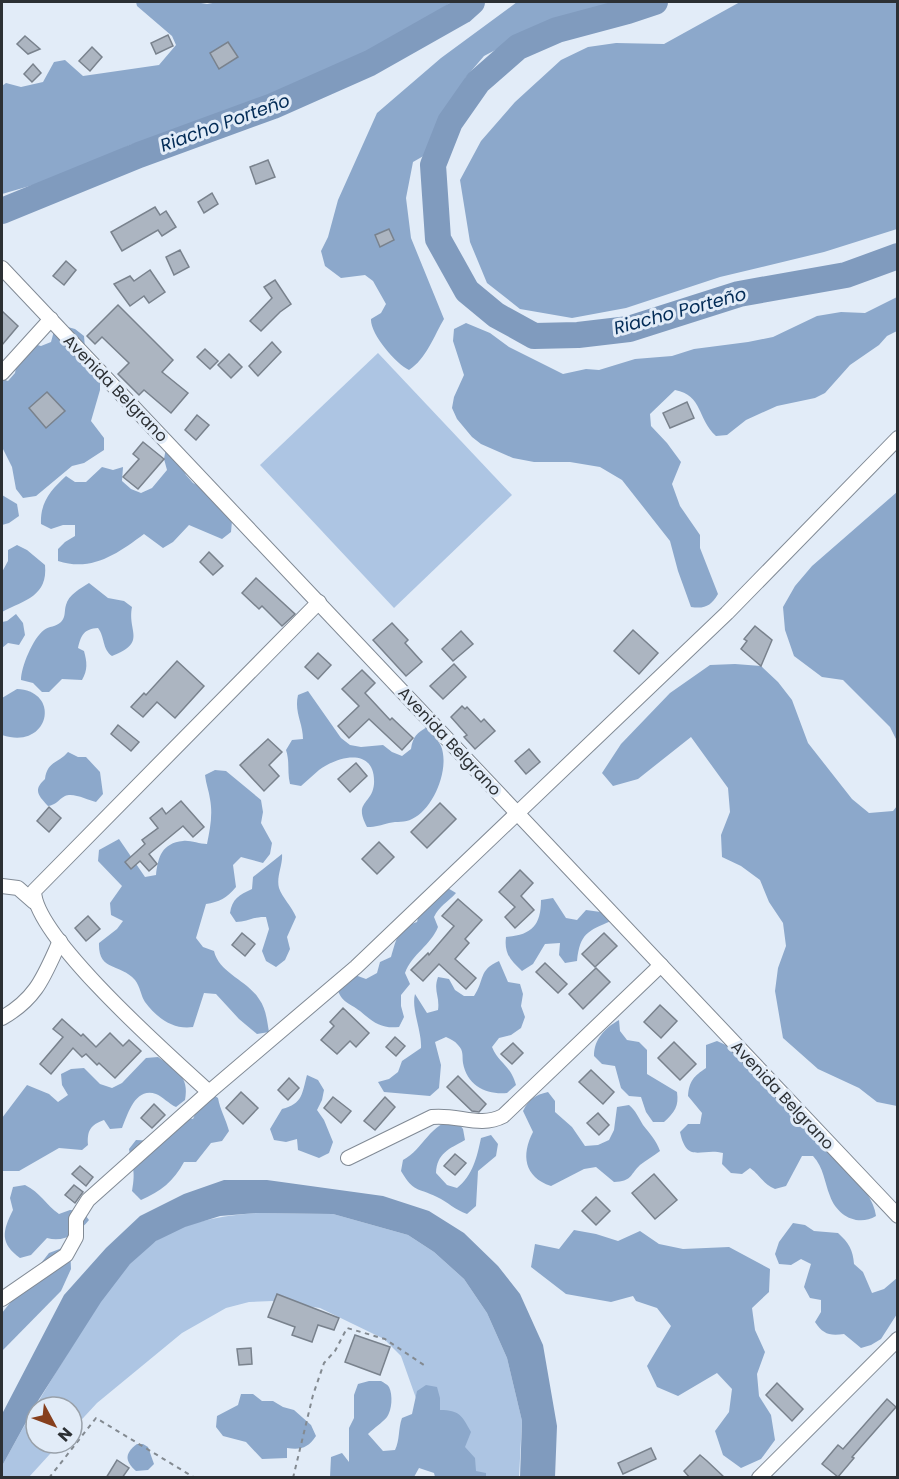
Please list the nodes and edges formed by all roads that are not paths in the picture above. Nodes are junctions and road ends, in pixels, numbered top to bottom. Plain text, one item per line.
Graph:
1 (2, 268) edge
2 (51, 319) junction
3 (2, 373) edge
4 (897, 438) edge
5 (319, 602) junction
6 (517, 812) junction
7 (2, 886) edge
8 (34, 902) junction
9 (60, 941) junction
10 (661, 965) junction
11 (2, 1018) edge
12 (209, 1092) junction
13 (348, 1158) dead end
14 (897, 1216) edge
15 (2, 1299) edge
16 (897, 1339) edge
17 (759, 1478) edge

1 - 2 street, Avenida Belgrano
2 - 3 street
2 - 5 street, Avenida Belgrano
4 - 6 street
5 - 6 street, Avenida Belgrano
5 - 8 street
6 - 10 street, Avenida Belgrano
6 - 12 street
7 - 8 street
8 - 9 street
9 - 11 street
9 - 12 street
10 - 13 street
10 - 14 street, Avenida Belgrano
12 - 15 street
16 - 17 street

